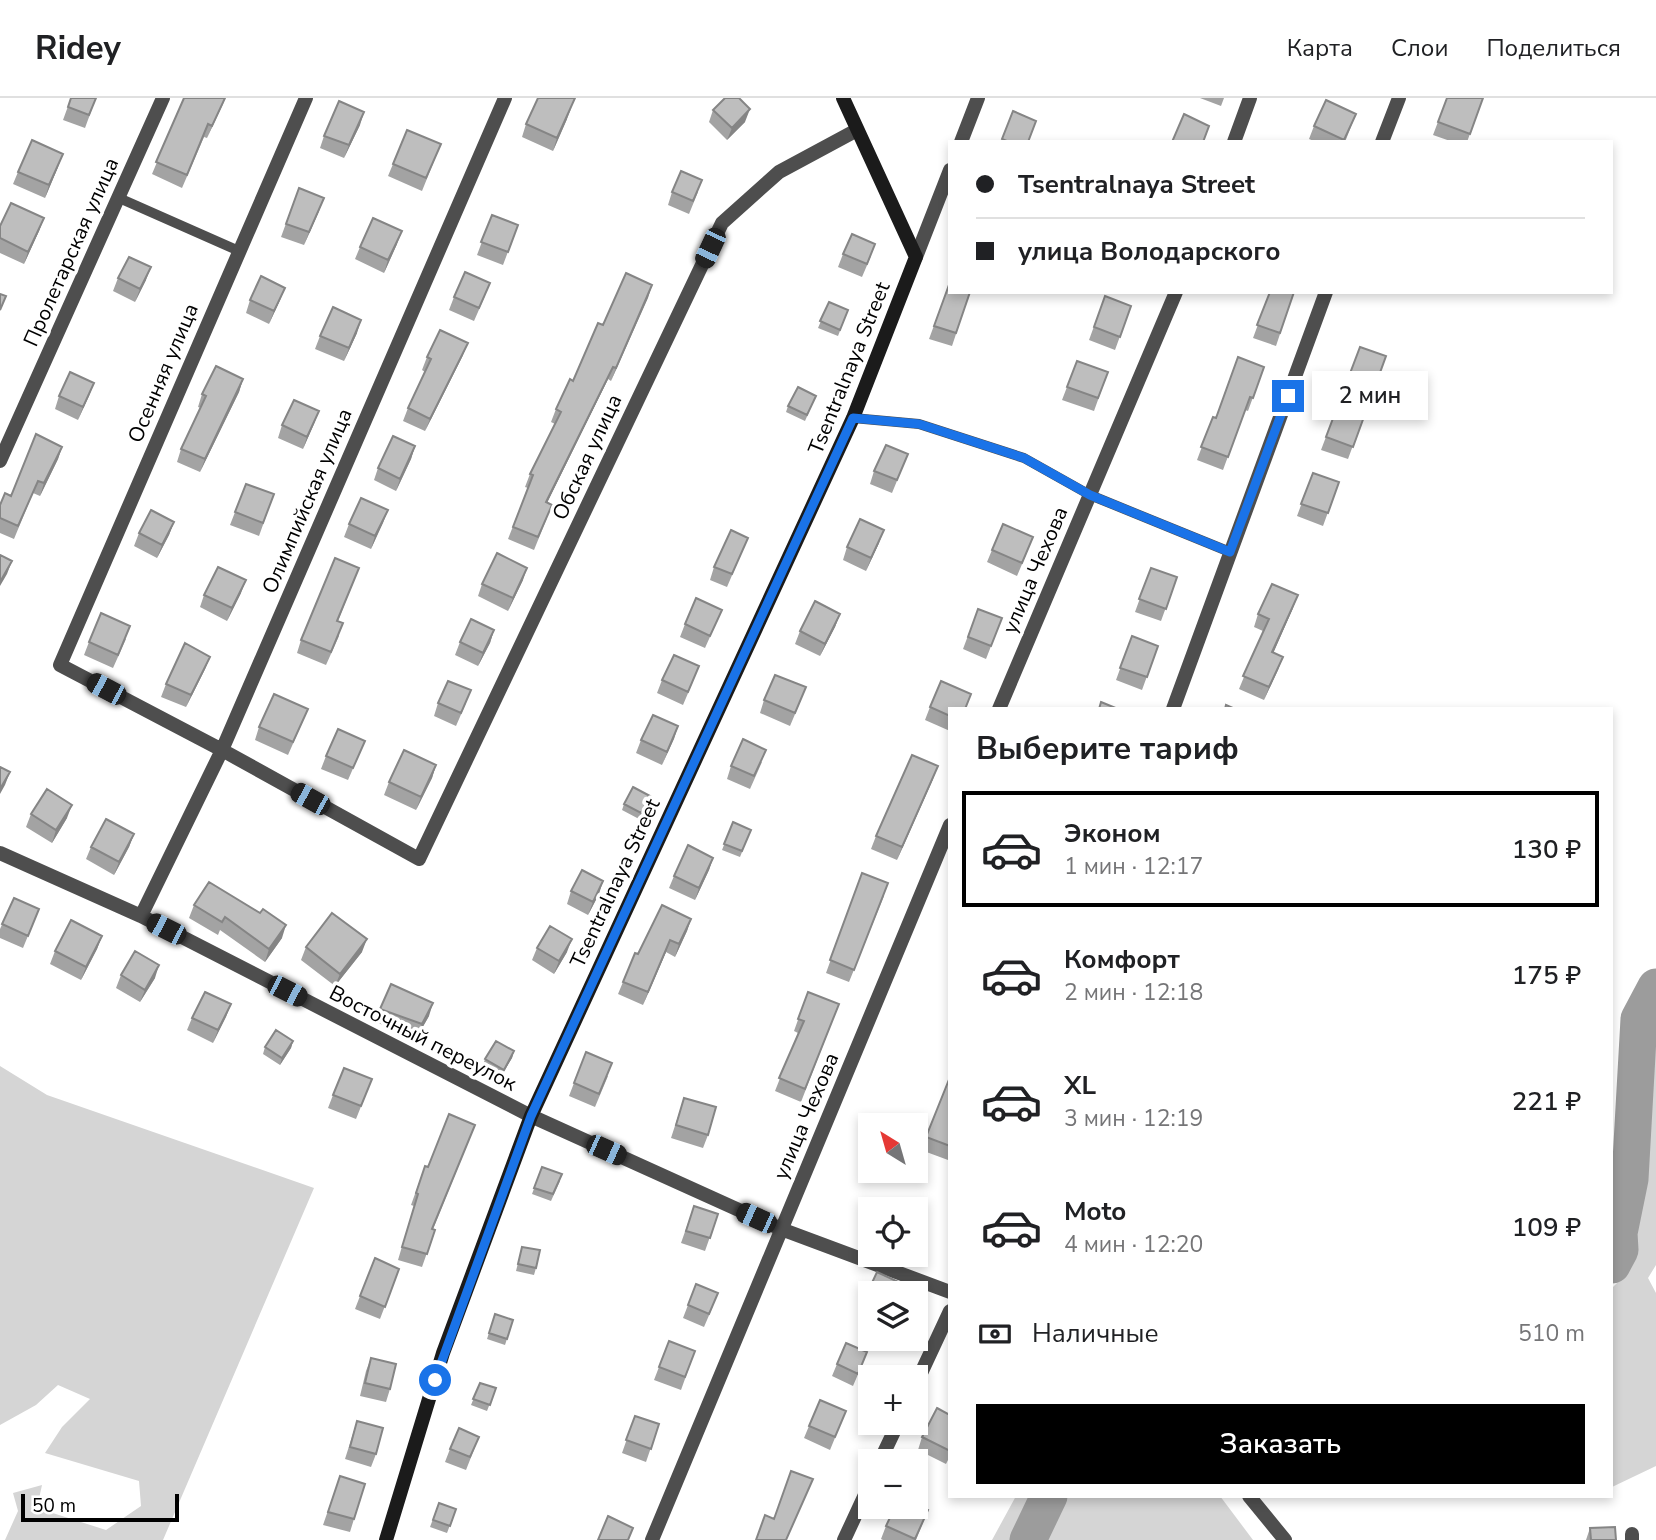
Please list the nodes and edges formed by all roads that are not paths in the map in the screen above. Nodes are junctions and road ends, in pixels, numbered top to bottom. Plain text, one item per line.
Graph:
1 (163, 98) edge
2 (306, 98) edge
3 (505, 98) edge
4 (843, 98) edge
5 (978, 98) edge
6 (1250, 98) edge
7 (1399, 98) edge
8 (858, 130) junction
9 (962, 140) edge
10 (1235, 140) edge
11 (1383, 140) edge
12 (948, 175) edge
13 (119, 198) junction
14 (239, 251) junction
15 (916, 257) junction
16 (1175, 294) edge
17 (1325, 294) edge
18 (853, 418) junction
19 (0, 461) edge
20 (1090, 495) junction
21 (1230, 552) junction
22 (1000, 707) edge
23 (1174, 707) edge
24 (222, 750) junction
25 (948, 830) edge
26 (0, 853) edge
27 (141, 916) junction
28 (531, 1116) junction
29 (781, 1229) junction
30 (948, 1291) edge
31 (948, 1315) edge
32 (925, 1365) edge
33 (1251, 1498) edge
34 (858, 1510) edge
35 (386, 1540) edge
36 (652, 1540) edge
37 (844, 1540) edge
38 (1285, 1540) edge

1 - 13 street, Пролетарская улица
2 - 14 street, Осенняя улица
3 - 24 street, Олимпийская улица
4 - 8 main road
5 - 9 street
6 - 10 street
7 - 11 street
8 - 15 main road
8 - 24 street, Обская улица
12 - 15 street
13 - 14 lane
13 - 19 street, Пролетарская улица
14 - 24 street, Осенняя улица
15 - 18 main road, Tsentralnaya Street
16 - 20 street, улица Чехова
17 - 21 street
18 - 20 lane
18 - 28 main road, Tsentralnaya Street
20 - 21 lane
20 - 22 street, улица Чехова
21 - 23 street
24 - 27 street, Олимпийская улица
25 - 29 street, улица Чехова
26 - 27 street, Восточный переулок
27 - 28 street, Восточный переулок
28 - 29 street, Восточный переулок
28 - 35 main road, Tsentralnaya Street
29 - 30 street, Восточный переулок
29 - 36 street, улица Чехова
31 - 32 street
33 - 38 street
34 - 37 street

